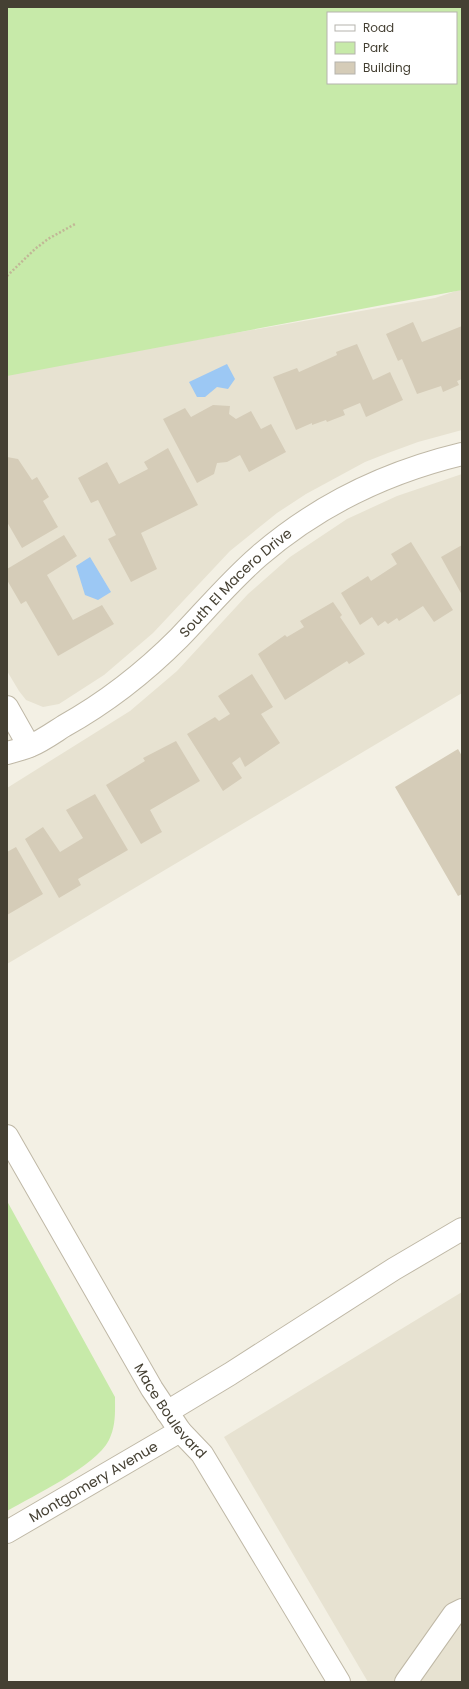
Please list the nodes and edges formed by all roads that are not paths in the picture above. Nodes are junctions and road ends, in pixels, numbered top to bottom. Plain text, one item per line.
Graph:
1 (462, 454) edge
2 (7, 707) edge
3 (30, 746) junction
4 (7, 753) edge
5 (7, 768) edge
6 (7, 1136) edge
7 (462, 1229) edge
8 (167, 1412) junction
9 (180, 1431) junction
10 (7, 1532) edge
11 (462, 1610) edge
12 (338, 1682) edge
13 (406, 1682) edge

1 - 3 street, South El Macero Drive
2 - 3 street
3 - 4 street, South El Macero Drive
3 - 5 street, South El Macero Drive
6 - 8 street, Mace Boulevard
7 - 8 street
8 - 9 street, Mace Boulevard
9 - 10 street, Montgomery Avenue
9 - 12 street, Mace Boulevard
11 - 13 street

